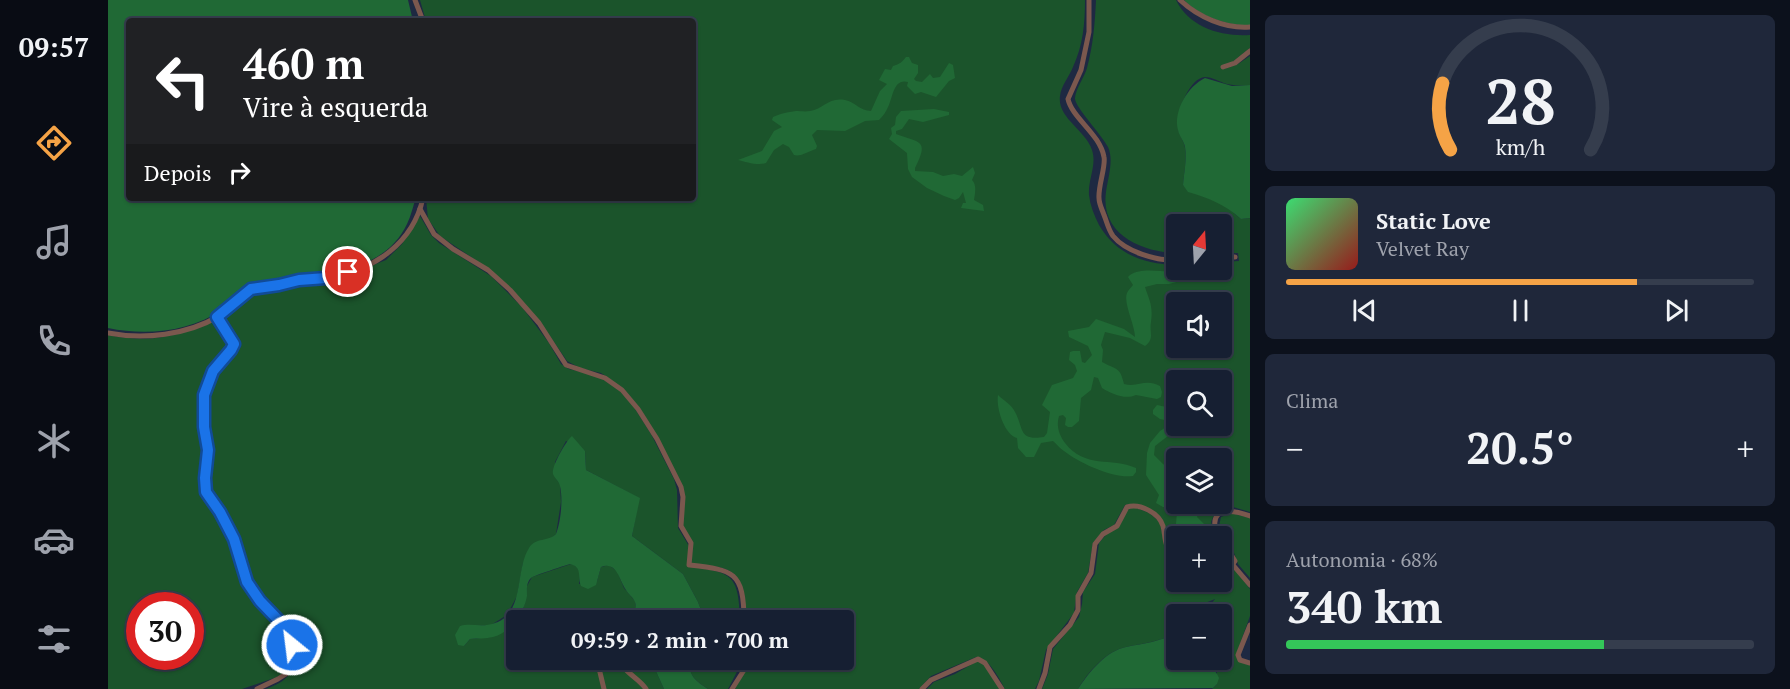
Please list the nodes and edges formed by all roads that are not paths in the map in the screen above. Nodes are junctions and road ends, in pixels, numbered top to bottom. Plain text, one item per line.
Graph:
1 (415, 0) edge
2 (1089, 0) edge
3 (1180, 0) edge
4 (422, 18) edge
5 (1250, 27) edge
6 (1250, 51) edge
7 (1223, 67) dead end
8 (422, 201) edge
9 (420, 209) junction
10 (1232, 256) edge
11 (1235, 256) dead end
12 (1166, 260) edge
13 (217, 317) junction
14 (108, 333) edge
15 (1250, 516) edge
16 (1166, 542) edge
17 (1233, 565) joint
18 (1250, 585) edge
19 (743, 610) edge
20 (1250, 625) edge
21 (1250, 663) edge
22 (599, 670) edge
23 (625, 670) edge
24 (744, 670) edge
25 (257, 689) edge
26 (604, 689) edge
27 (646, 689) edge
28 (732, 689) edge
29 (922, 689) edge
30 (1002, 689) edge
31 (1039, 689) edge

1 - 4 street
2 - 12 street
3 - 5 street
6 - 7 street
8 - 9 street
9 - 13 street
9 - 19 street
10 - 11 street
13 - 14 street
13 - 25 street
15 - 17 street
16 - 31 street
17 - 18 street
20 - 21 street
22 - 26 street
23 - 27 street
24 - 28 street
29 - 30 street

